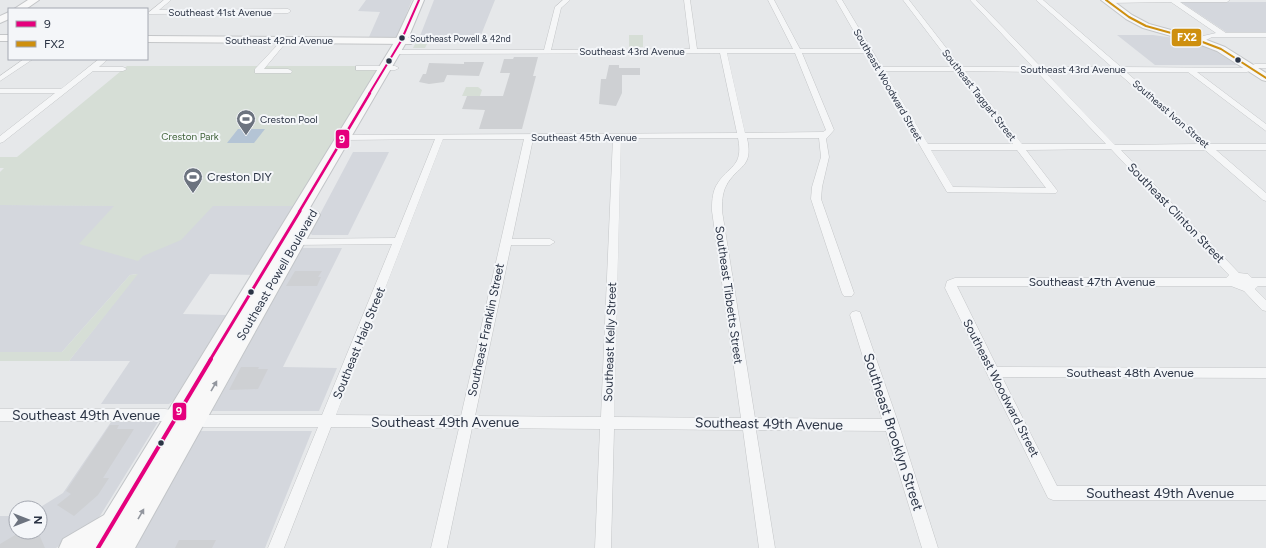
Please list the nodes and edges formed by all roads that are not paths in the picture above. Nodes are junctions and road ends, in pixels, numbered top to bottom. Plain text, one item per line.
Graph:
1 (34, 0) edge
2 (168, 0) edge
3 (419, 0) edge
4 (428, 0) edge
5 (567, 0) edge
6 (687, 0) edge
7 (771, 0) edge
8 (839, 0) edge
9 (906, 0) edge
10 (973, 0) edge
11 (1039, 0) edge
12 (1172, 0) edge
13 (1227, 0) edge
14 (1106, 1) edge
15 (21, 8) edge
16 (288, 12) dead end
17 (149, 14) edge
18 (1224, 35) junction
19 (1266, 35) edge
20 (148, 39) edge
21 (285, 40) junction
22 (1200, 41) junction
23 (403, 46) junction
24 (547, 51) junction
25 (694, 51) junction
26 (723, 51) junction
27 (797, 51) junction
28 (869, 51) junction
29 (28, 60) edge
30 (103, 60) edge
31 (1266, 66) edge
32 (359, 68) dead end
33 (390, 68) junction
34 (1251, 68) junction
35 (91, 69) junction
36 (123, 69) dead end
37 (879, 69) junction
38 (960, 69) junction
39 (1039, 69) junction
40 (1119, 70) junction
41 (1190, 70) junction
42 (288, 71) dead end
43 (1266, 78) edge
44 (0, 79) edge
45 (0, 91) edge
46 (63, 91) junction
47 (1266, 128) edge
48 (825, 135) junction
49 (617, 136) junction
50 (743, 136) junction
51 (350, 137) junction
52 (440, 137) junction
53 (529, 137) junction
54 (0, 140) edge
55 (1208, 146) junction
56 (924, 147) junction
57 (1019, 147) junction
58 (1113, 147) junction
59 (1266, 147) edge
60 (1053, 191) joint
61 (1266, 198) edge
62 (399, 241) junction
63 (289, 242) junction
64 (505, 242) junction
65 (550, 242) dead end
66 (1235, 279) junction
67 (1266, 282) edge
68 (951, 284) joint
69 (1249, 285) junction
70 (848, 293) dead end
71 (1266, 307) edge
72 (856, 316) dead end
73 (994, 372) junction
74 (1266, 373) edge
75 (0, 415) edge
76 (186, 418) junction
77 (327, 421) junction
78 (466, 423) junction
79 (607, 423) junction
80 (748, 424) junction
81 (892, 426) junction
82 (1053, 493) joint
83 (1266, 493) edge
84 (115, 521) junction
85 (72, 548) edge
86 (98, 548) edge
87 (122, 548) edge
88 (276, 548) edge
89 (439, 548) edge
90 (603, 548) edge
91 (767, 548) edge
92 (930, 548) edge

1 - 15 street
2 - 17 street
3 - 23 main road, Southeast Powell Boulevard
4 - 23 main road, Southeast Powell Boulevard
5 - 24 street
6 - 25 street
7 - 27 street
8 - 28 street, Southeast Woodward Street
9 - 38 street, Southeast Taggart Street
10 - 39 street, Southeast Clinton Street
11 - 40 street, Southeast Ivon Street
12 - 13 street
12 - 14 street
12 - 18 street
14 - 22 street
16 - 17 street, Southeast 41st Avenue
18 - 19 street
18 - 22 street
20 - 21 street, Southeast 42nd Avenue
21 - 23 street, Southeast 42nd Avenue
21 - 42 street
22 - 34 street
23 - 24 street, Southeast 43rd Avenue
23 - 33 main road, Southeast Powell Boulevard
24 - 25 street, Southeast 43rd Avenue
25 - 26 street, Southeast 43rd Avenue
26 - 27 street, Southeast 43rd Avenue
26 - 50 street, Southeast Tibbetts Street
27 - 28 street, Southeast 43rd Avenue
27 - 48 street
28 - 37 street, Southeast Woodward Street
29 - 44 street
30 - 35 street
31 - 34 street, Southeast 43rd Avenue
32 - 33 street
33 - 51 main road, Southeast Powell Boulevard
34 - 41 street, Southeast 43rd Avenue
34 - 43 street
35 - 36 street
35 - 46 street
37 - 38 street, Southeast 43rd Avenue
37 - 56 street, Southeast Woodward Street
38 - 39 street, Southeast 43rd Avenue
38 - 57 street, Southeast Taggart Street
39 - 40 street, Southeast 43rd Avenue
39 - 58 street, Southeast Clinton Street
40 - 41 street, Southeast 43rd Avenue
40 - 55 street, Southeast Ivon Street
41 - 47 street
45 - 46 street
46 - 54 street
48 - 50 street, Southeast 45th Avenue
48 - 70 street
49 - 50 street, Southeast 45th Avenue
49 - 53 street, Southeast 45th Avenue
49 - 79 street, Southeast Kelly Street
50 - 80 street, Southeast Tibbetts Street
51 - 52 street, Southeast 45th Avenue
51 - 63 main road, Southeast Powell Boulevard
52 - 53 street, Southeast 45th Avenue
52 - 62 street, Southeast Haig Street
53 - 64 street, Southeast Franklin Street
55 - 58 street
55 - 59 street
55 - 61 street, Southeast Ivon Street
56 - 57 street
56 - 60 street, Southeast Woodward Street
57 - 58 street
57 - 60 street, Southeast Taggart Street
58 - 66 street, Southeast Clinton Street
62 - 63 street
62 - 77 street, Southeast Haig Street
63 - 76 main road, Southeast Powell Boulevard
64 - 65 street
64 - 78 street, Southeast Franklin Street
66 - 68 street, Southeast 47th Avenue
66 - 69 street, Southeast Clinton Street
67 - 69 street
68 - 73 street, Southeast Woodward Street
69 - 71 street, Southeast Clinton Street
72 - 81 street, Southeast Brooklyn Street
73 - 74 street, Southeast 48th Avenue
73 - 82 street, Southeast Woodward Street
75 - 76 street, Southeast 49th Avenue
76 - 77 street, Southeast 49th Avenue
76 - 84 main road, Southeast Powell Boulevard
87 -> 76 main road, Southeast Powell Boulevard
77 - 78 street, Southeast 49th Avenue
77 - 88 street, Southeast Haig Street
78 - 79 street, Southeast 49th Avenue
78 - 89 street, Southeast Franklin Street
79 - 80 street, Southeast 49th Avenue
79 - 90 street, Southeast Kelly Street
80 - 81 street, Southeast 49th Avenue
80 - 91 street, Southeast Tibbetts Street
81 - 92 street, Southeast Brooklyn Street
82 - 83 street, Southeast 49th Avenue
84 - 85 main road
84 - 86 main road, Southeast Powell Boulevard

